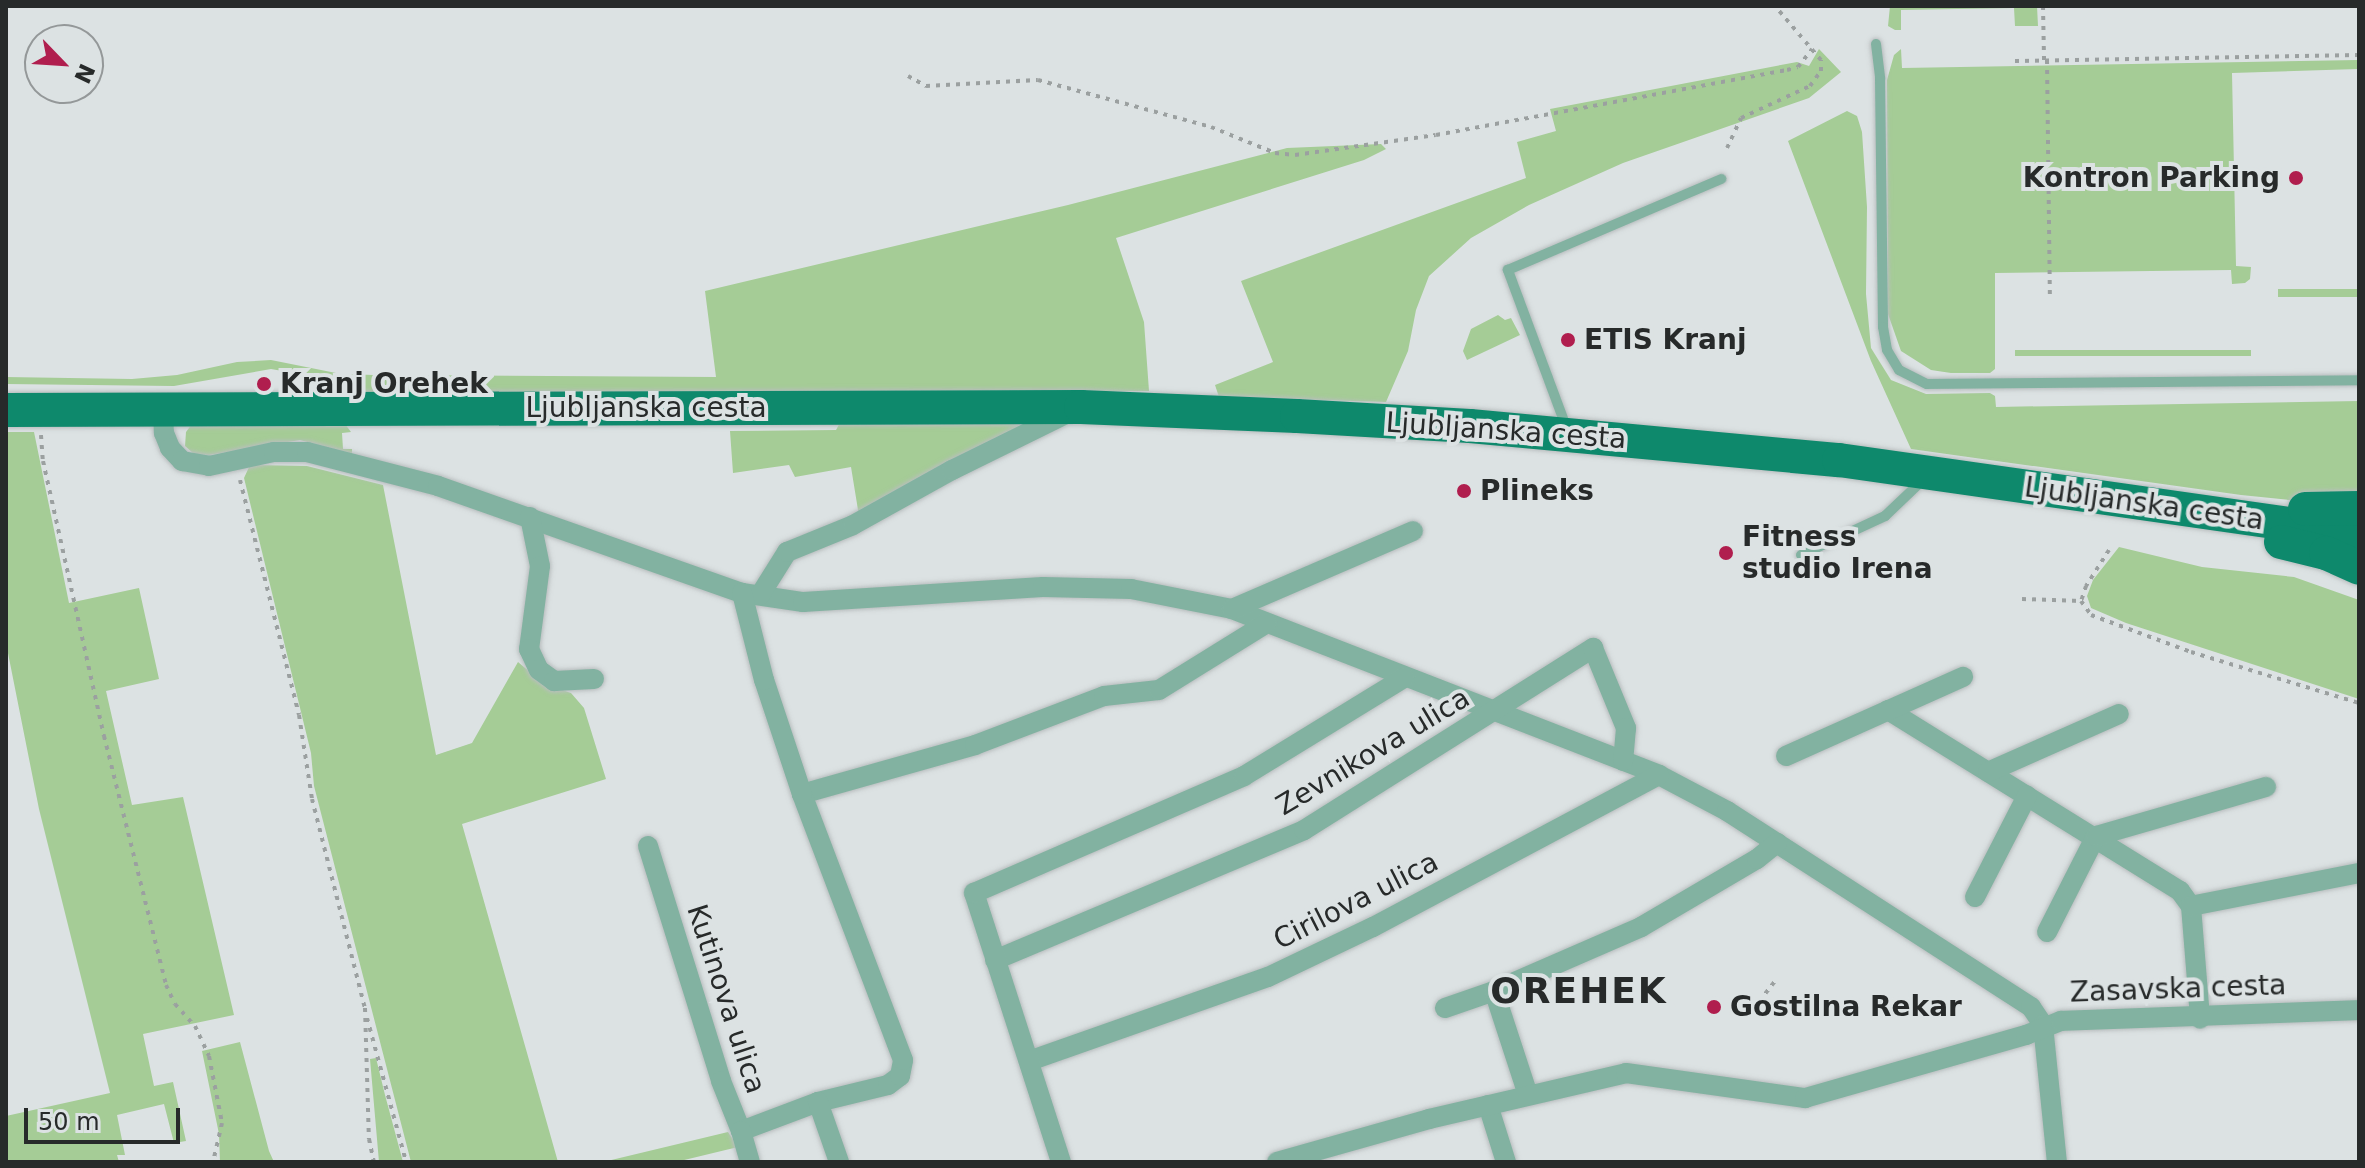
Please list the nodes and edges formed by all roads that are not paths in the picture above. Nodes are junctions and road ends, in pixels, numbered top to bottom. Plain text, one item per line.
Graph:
1 (1876, 44) dead end
2 (1721, 179) dead end
3 (2359, 380) edge
4 (1081, 407) junction
5 (163, 408) junction
6 (6, 410) edge
7 (1569, 435) junction
8 (1930, 472) junction
9 (2359, 508) edge
10 (2187, 510) junction
11 (530, 517) junction
12 (1413, 531) dead end
13 (2359, 534) edge
14 (1801, 555) dead end
15 (2359, 568) edge
16 (751, 594) junction
17 (1232, 609) junction
18 (1267, 623) junction
19 (1963, 677) dead end
20 (1404, 678) junction
21 (594, 679) dead end
22 (1888, 710) junction
23 (1493, 712) junction
24 (2119, 714) dead end
25 (1786, 756) dead end
26 (1623, 761) junction
27 (1988, 772) junction
28 (1659, 775) junction
29 (2266, 787) dead end
30 (802, 794) junction
31 (2027, 796) junction
32 (2096, 836) junction
33 (1777, 843) junction
34 (648, 846) dead end
35 (2359, 873) edge
36 (1975, 897) dead end
37 (2191, 906) junction
38 (2047, 932) dead end
39 (995, 960) junction
40 (1494, 991) junction
41 (1445, 1008) dead end
42 (2359, 1010) edge
43 (2200, 1019) junction
44 (2043, 1025) junction
45 (1029, 1061) junction
46 (1528, 1095) junction
47 (818, 1102) junction
48 (1488, 1105) junction
49 (741, 1131) junction
50 (750, 1162) edge
51 (839, 1162) edge
52 (1061, 1162) edge
53 (1277, 1162) edge
54 (1506, 1162) edge
55 (2057, 1162) edge

1 - 3 lane
2 - 7 lane
4 - 5 main road, Ljubljanska cesta
4 - 7 main road, Ljubljanska cesta
4 - 16 street, Ljubljanska cesta
5 - 6 main road, Ljubljanska cesta
5 - 11 street
7 - 8 main road, Ljubljanska cesta
8 - 10 main road, Ljubljanska cesta
8 - 14 lane
9 - 10 main road
10 - 13 main road, Ljubljanska cesta
10 - 15 main road
11 - 16 street
11 - 21 street
12 - 17 street
16 - 17 street
16 - 30 street, Kutinova ulica
17 - 18 street
18 - 20 street
18 - 30 street
19 - 22 street
20 - 23 street, Zevnikova ulica
20 - 39 street, Zevnikova ulica
22 - 25 street
22 - 27 street
23 - 26 street
23 - 26 street
23 - 39 street, Zevnikova ulica
24 - 27 street
26 - 28 street
27 - 31 street
28 - 33 street
28 - 45 street, Cirilova ulica
29 - 32 street
30 - 47 street, Kutinova ulica
31 - 32 street
31 - 36 street
32 - 37 street
32 - 38 street
33 - 40 street
33 - 44 street
34 - 49 street, Kutinova ulica
35 - 37 street
37 - 43 street
39 - 45 street, Zevnikova ulica
40 - 41 street
40 - 46 street
42 - 43 street, Zasavska cesta
43 - 44 street, Zasavska cesta
44 - 46 street, Zasavska cesta
44 - 55 street
45 - 52 street, Zevnikova ulica
46 - 48 street, Zasavska cesta
47 - 49 street, Kutinova ulica
47 - 51 street
48 - 53 street, Zasavska cesta
48 - 54 street
49 - 50 street

